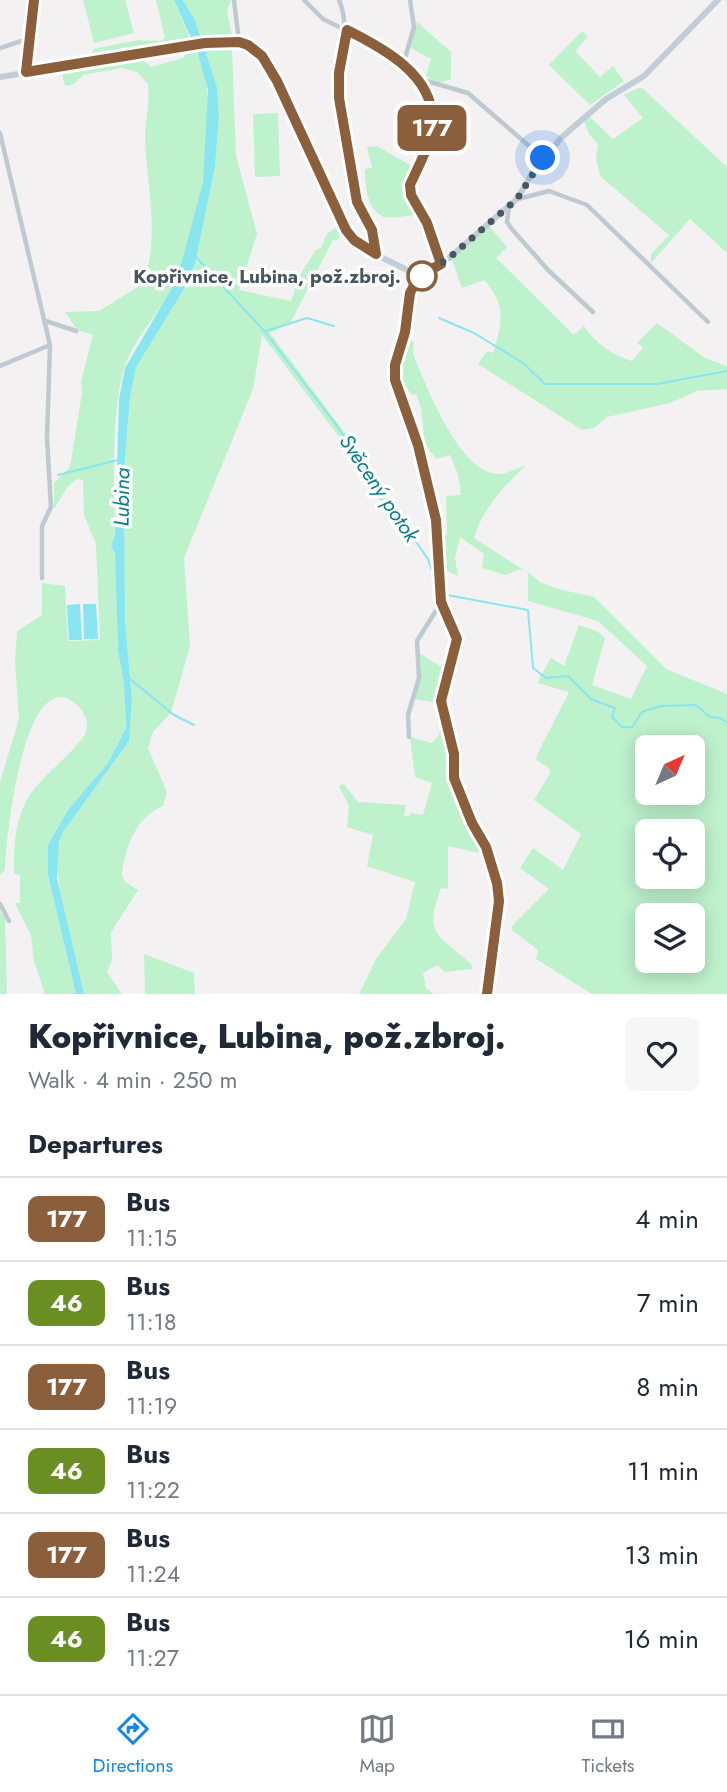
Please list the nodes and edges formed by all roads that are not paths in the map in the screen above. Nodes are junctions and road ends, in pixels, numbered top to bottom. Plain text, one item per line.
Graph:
1 (34, 0) edge
2 (234, 0) edge
3 (304, 0) edge
4 (339, 0) edge
5 (410, 0) edge
6 (718, 0) edge
7 (347, 30) junction
8 (30, 38) junction
9 (239, 42) junction
10 (0, 48) edge
11 (402, 65) junction
12 (26, 72) junction
13 (0, 76) edge
14 (420, 79) junction
15 (0, 132) edge
16 (543, 158) junction
17 (517, 199) junction
18 (509, 206) junction
19 (376, 254) junction
20 (441, 264) junction
21 (419, 276) junction
22 (593, 312) dead end
23 (46, 321) junction
24 (708, 322) dead end
25 (76, 331) dead end
26 (50, 345) junction
27 (0, 366) edge
28 (42, 578) dead end
29 (442, 606) junction
30 (409, 737) dead end
31 (0, 904) edge
32 (9, 921) dead end
33 (487, 994) edge

1 - 8 street
2 - 9 street
3 - 7 street
4 - 7 street
5 - 11 street
6 - 16 street
7 - 11 street
7 - 19 street
8 - 10 street
8 - 12 street
9 - 12 street
9 - 19 street
11 - 14 street
12 - 13 street
14 - 16 street
14 - 20 street
15 - 23 street
16 - 17 street
17 - 18 street
17 - 24 street
18 - 20 street
18 - 22 street
19 - 21 street
20 - 21 street
21 - 29 street
23 - 25 street
23 - 26 street
26 - 27 street
26 - 28 street
29 - 30 street
29 - 33 street
31 - 32 street

